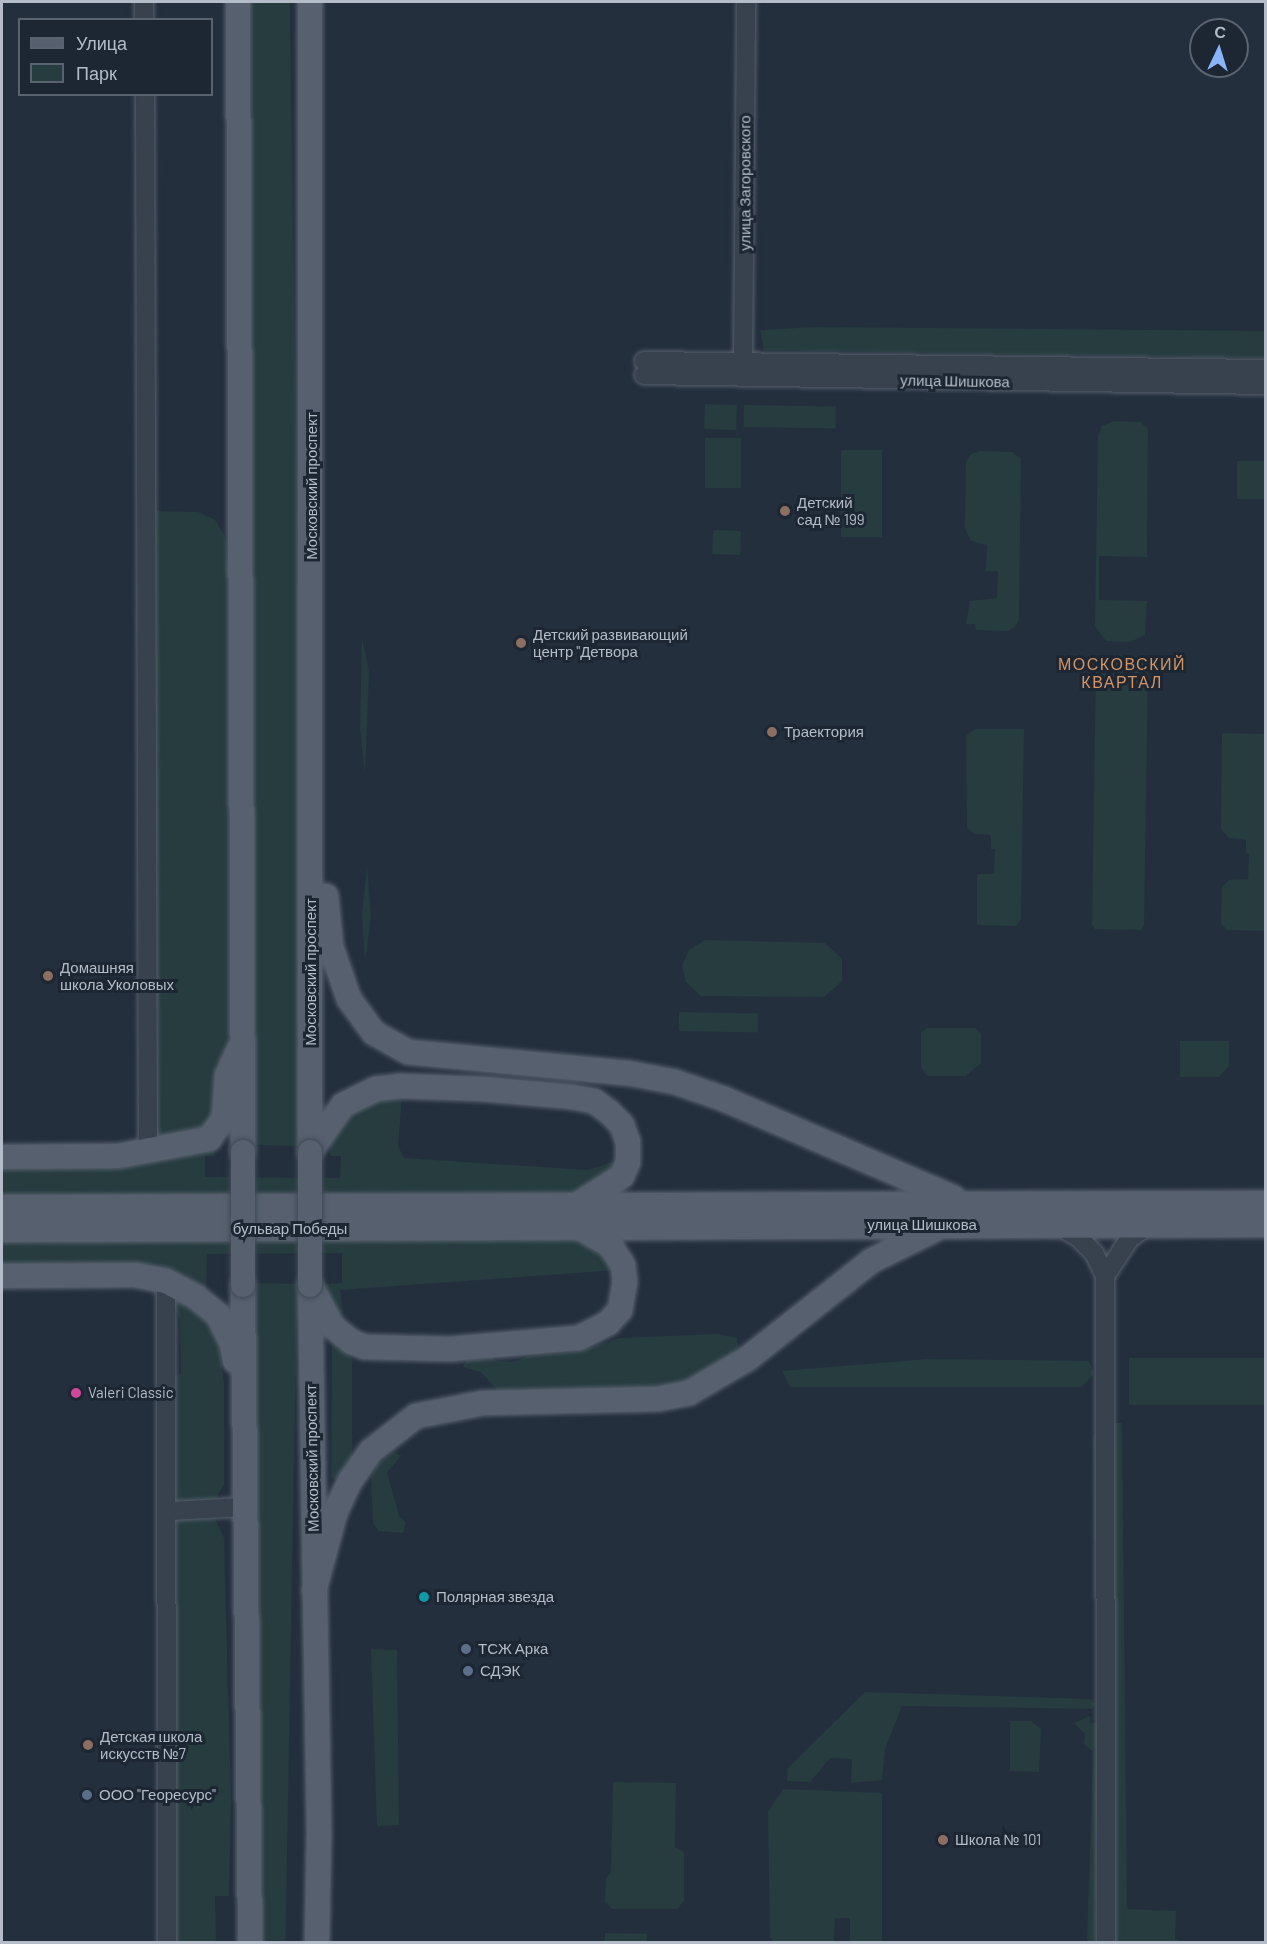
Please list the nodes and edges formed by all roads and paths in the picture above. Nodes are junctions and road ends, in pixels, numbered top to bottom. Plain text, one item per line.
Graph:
1 (144, 2) edge
2 (238, 2) edge
3 (310, 2) edge
4 (746, 2) edge
5 (144, 18) edge
6 (145, 96) edge
7 (743, 364) junction
8 (1266, 369) edge
9 (1266, 385) edge
10 (312, 730) junction
11 (244, 1036) junction
12 (148, 1151) junction
13 (310, 1152) junction
14 (2, 1157) edge
15 (1266, 1203) edge
16 (972, 1204) junction
17 (2, 1206) edge
18 (579, 1216) junction
19 (947, 1225) junction
20 (1056, 1225) junction
21 (1149, 1225) junction
22 (1266, 1225) edge
23 (2, 1230) edge
24 (2, 1276) edge
25 (1105, 1276) junction
26 (166, 1281) junction
27 (310, 1285) junction
28 (242, 1407) junction
29 (244, 1507) junction
30 (169, 1511) junction
31 (314, 1591) junction
32 (167, 1942) edge
33 (250, 1942) edge
34 (317, 1942) edge
35 (1106, 1942) edge

1 - 5 street
2 - 11 main road
3 - 10 main road, Московский проспект
4 - 7 street, улица Загоровского
6 - 12 street
7 - 8 street, улица Шишкова
7 - 9 street, улица Шишкова
10 - 13 main road, Московский проспект
10 - 16 main road
11 - 12 main road
11 - 28 main road, bridge
12 - 14 main road
13 - 18 main road
13 - 27 main road, Московский проспект, bridge
15 - 16 main road, улица Шишкова
16 - 18 main road, улица Шишкова
17 - 18 main road, бульвар Победы
18 - 19 main road, улица Шишкова
18 - 23 main road, бульвар Победы
18 - 27 main road
19 - 20 main road, улица Шишкова
19 - 31 main road
20 - 21 main road, улица Шишкова
20 - 25 street
21 - 22 main road, улица Шишкова
21 - 25 street
24 - 26 main road
25 - 35 street
26 - 28 main road
26 - 30 street
27 - 31 main road, Московский проспект
28 - 29 main road
29 - 30 street
29 - 33 main road
30 - 32 street
31 - 34 main road, Московский проспект

